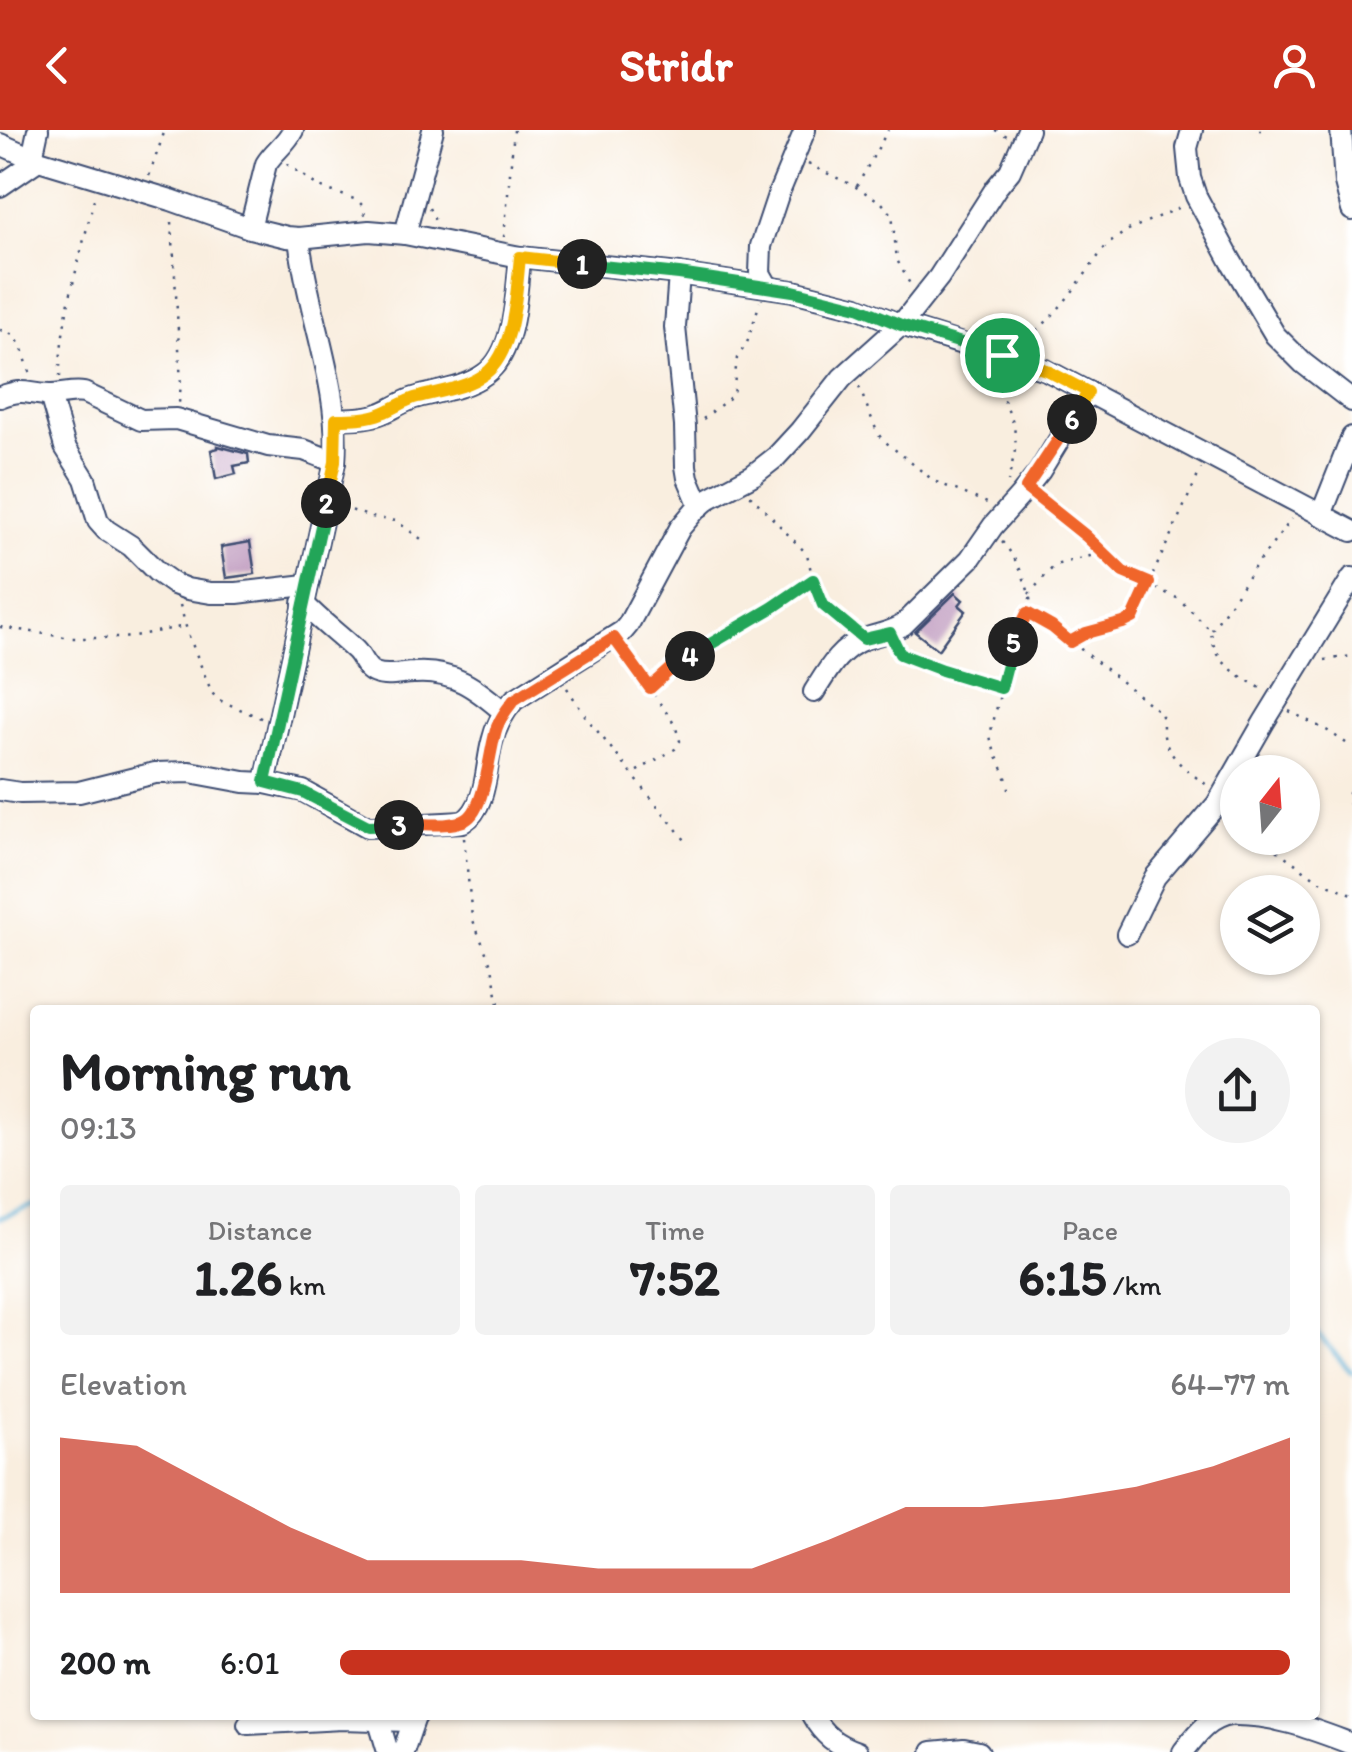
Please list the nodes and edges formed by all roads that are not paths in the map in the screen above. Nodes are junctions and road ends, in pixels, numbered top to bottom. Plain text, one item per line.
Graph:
1 (38, 130) edge
2 (293, 130) edge
3 (433, 130) edge
4 (805, 130) edge
5 (1028, 130) edge
6 (1192, 130) edge
7 (1342, 130) edge
8 (0, 144) edge
9 (35, 159) junction
10 (1349, 183) edge
11 (0, 186) edge
12 (1352, 210) edge
13 (250, 228) junction
14 (404, 234) junction
15 (299, 238) junction
16 (512, 256) junction
17 (679, 274) junction
18 (766, 287) junction
19 (901, 325) junction
20 (1088, 392) junction
21 (51, 394) junction
22 (0, 397) edge
23 (1352, 401) edge
24 (336, 419) junction
25 (1352, 437) edge
26 (335, 462) junction
27 (700, 506) junction
28 (1312, 511) junction
29 (1352, 531) edge
30 (1352, 578) edge
31 (305, 594) junction
32 (814, 692) dead end
33 (504, 712) junction
34 (265, 782) junction
35 (0, 790) edge
36 (1127, 934) dead end
37 (308, 1720) edge
38 (379, 1720) edge
39 (414, 1720) edge
40 (815, 1720) edge
41 (1213, 1720) edge
42 (1277, 1720) edge
43 (248, 1724) dead end
44 (1352, 1744) edge
45 (388, 1752) edge
46 (402, 1752) edge
47 (856, 1752) edge
48 (932, 1752) edge
49 (979, 1752) edge
50 (1183, 1752) edge

1 - 9 street
2 - 13 street
3 - 14 street
4 - 18 street
5 - 19 street
6 - 23 street
7 - 10 street
8 - 9 street
9 - 11 street
9 - 13 street
10 - 12 street
13 - 15 street
14 - 15 street
14 - 16 street
15 - 24 street
16 - 17 street
16 - 24 street
17 - 18 street
17 - 27 street
18 - 19 street
19 - 20 street
19 - 27 street
20 - 28 street
20 - 32 street
21 - 22 street
21 - 26 street
21 - 31 street
24 - 26 street
25 - 28 street
26 - 31 street
27 - 33 street
28 - 29 street
30 - 36 street
31 - 33 street
31 - 34 street
33 - 34 street
34 - 35 street
37 - 43 street
38 - 45 street
39 - 46 street
40 - 47 street
41 - 50 street
42 - 44 street
48 - 49 street

